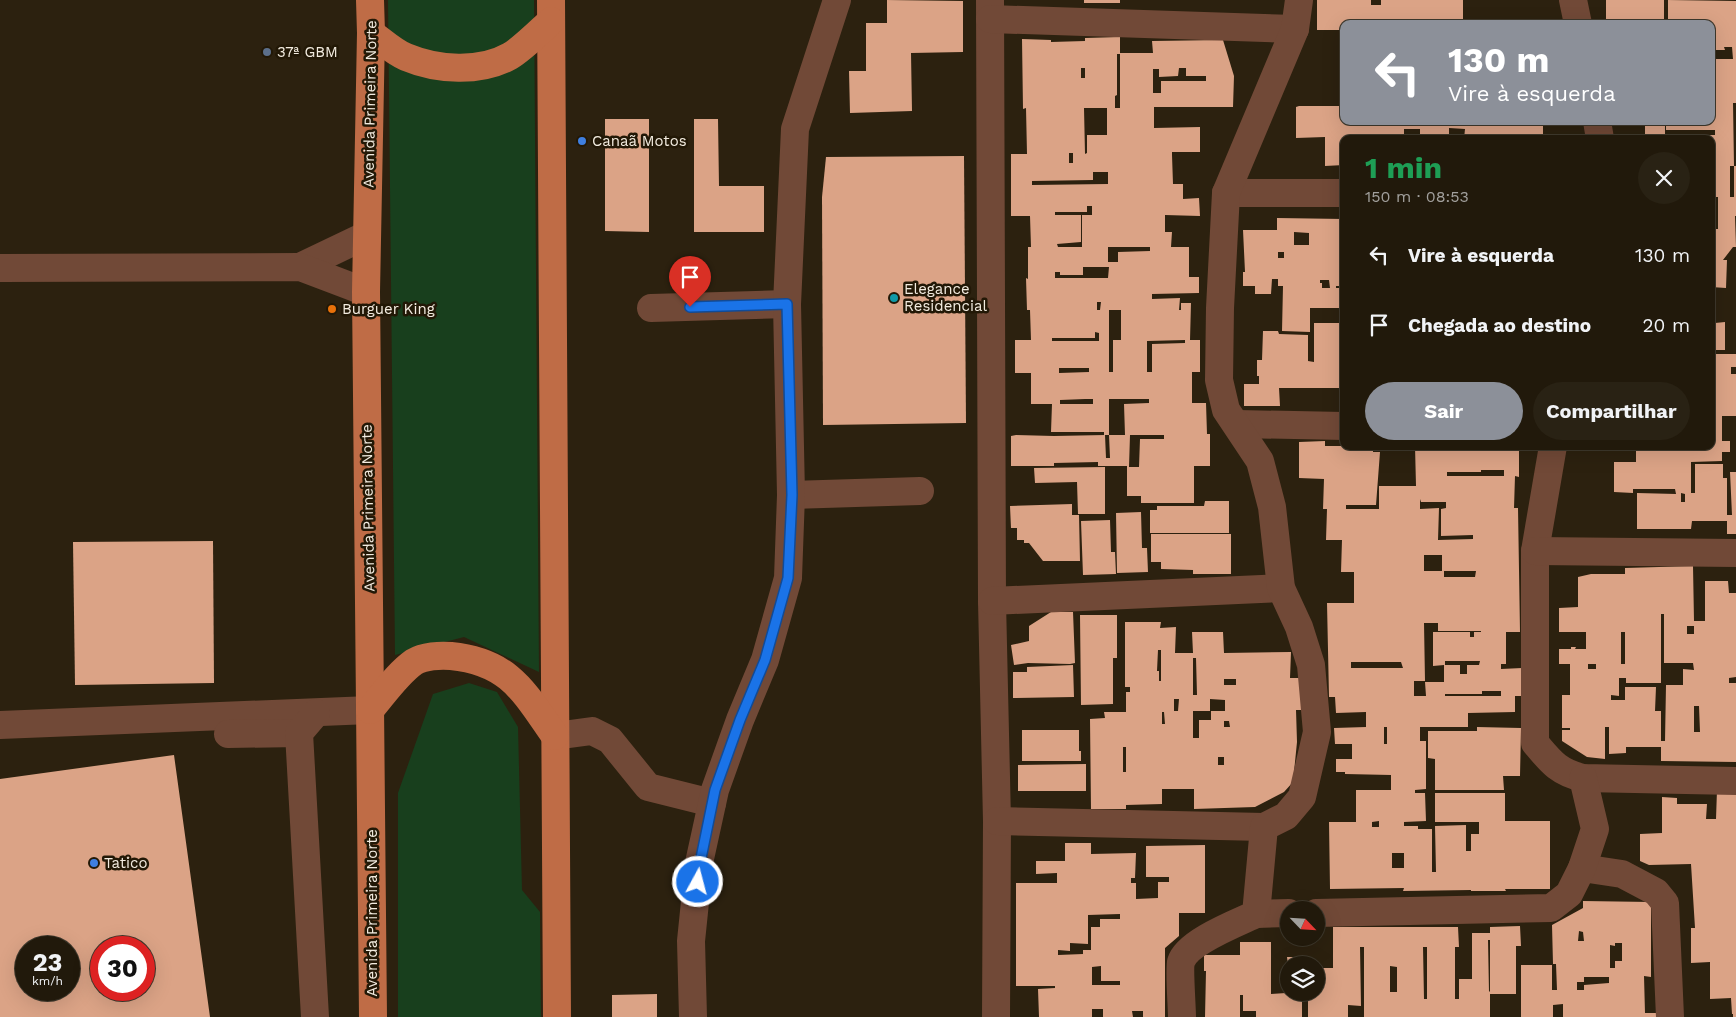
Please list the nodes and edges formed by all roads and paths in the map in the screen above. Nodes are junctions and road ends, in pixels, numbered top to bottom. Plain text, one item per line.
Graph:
1 (370, 0) edge
2 (837, 0) edge
3 (1299, 0) edge
4 (1573, 0) edge
5 (990, 10) edge
6 (551, 11) edge
7 (1577, 20) edge
8 (1295, 29) junction
9 (371, 33) junction
10 (1226, 193) junction
11 (1340, 193) edge
12 (368, 235) junction
13 (300, 267) junction
14 (0, 268) edge
15 (366, 292) junction
16 (787, 304) junction
17 (651, 308) dead end
18 (1237, 424) junction
19 (1340, 426) edge
20 (1552, 450) edge
21 (920, 491) dead end
22 (792, 495) junction
23 (1535, 551) junction
24 (1736, 553) edge
25 (1281, 588) junction
26 (992, 601) junction
27 (370, 710) junction
28 (307, 723) junction
29 (0, 725) edge
30 (555, 736) junction
31 (1583, 778) junction
32 (1736, 782) edge
33 (712, 803) junction
34 (997, 821) junction
35 (1264, 827) junction
36 (1582, 868) junction
37 (1280, 913) edge
38 (1325, 913) edge
39 (1256, 914) junction
40 (315, 1017) edge
41 (373, 1017) edge
42 (557, 1017) edge
43 (693, 1017) edge
44 (996, 1017) edge
45 (1182, 1017) edge
46 (1670, 1017) edge

1 - 9 main road, Avenida Primeira Norte
2 - 16 street
3 - 8 street
4 - 7 street
5 - 8 street
5 - 26 street
6 - 9 main road
6 - 30 main road
8 - 10 street
9 - 12 main road, Avenida Primeira Norte
10 - 11 street
10 - 18 street
12 - 13 street
12 - 15 main road, Avenida Primeira Norte
13 - 14 street
13 - 15 street
15 - 27 main road, Avenida Primeira Norte
16 - 17 street
16 - 22 street
18 - 19 street
18 - 25 street
20 - 23 street
21 - 22 street
22 - 33 street
23 - 24 street
23 - 31 street
25 - 26 street
25 - 35 street
26 - 34 street
27 - 28 street
27 - 30 main road
27 - 41 main road, Avenida Primeira Norte
28 - 29 street
28 - 40 street
30 - 33 street
30 - 42 main road
31 - 32 street
31 - 36 street
33 - 43 street
34 - 35 street
34 - 44 street
35 - 39 street
36 - 38 street
36 - 46 street
37 - 39 street
39 - 45 street

